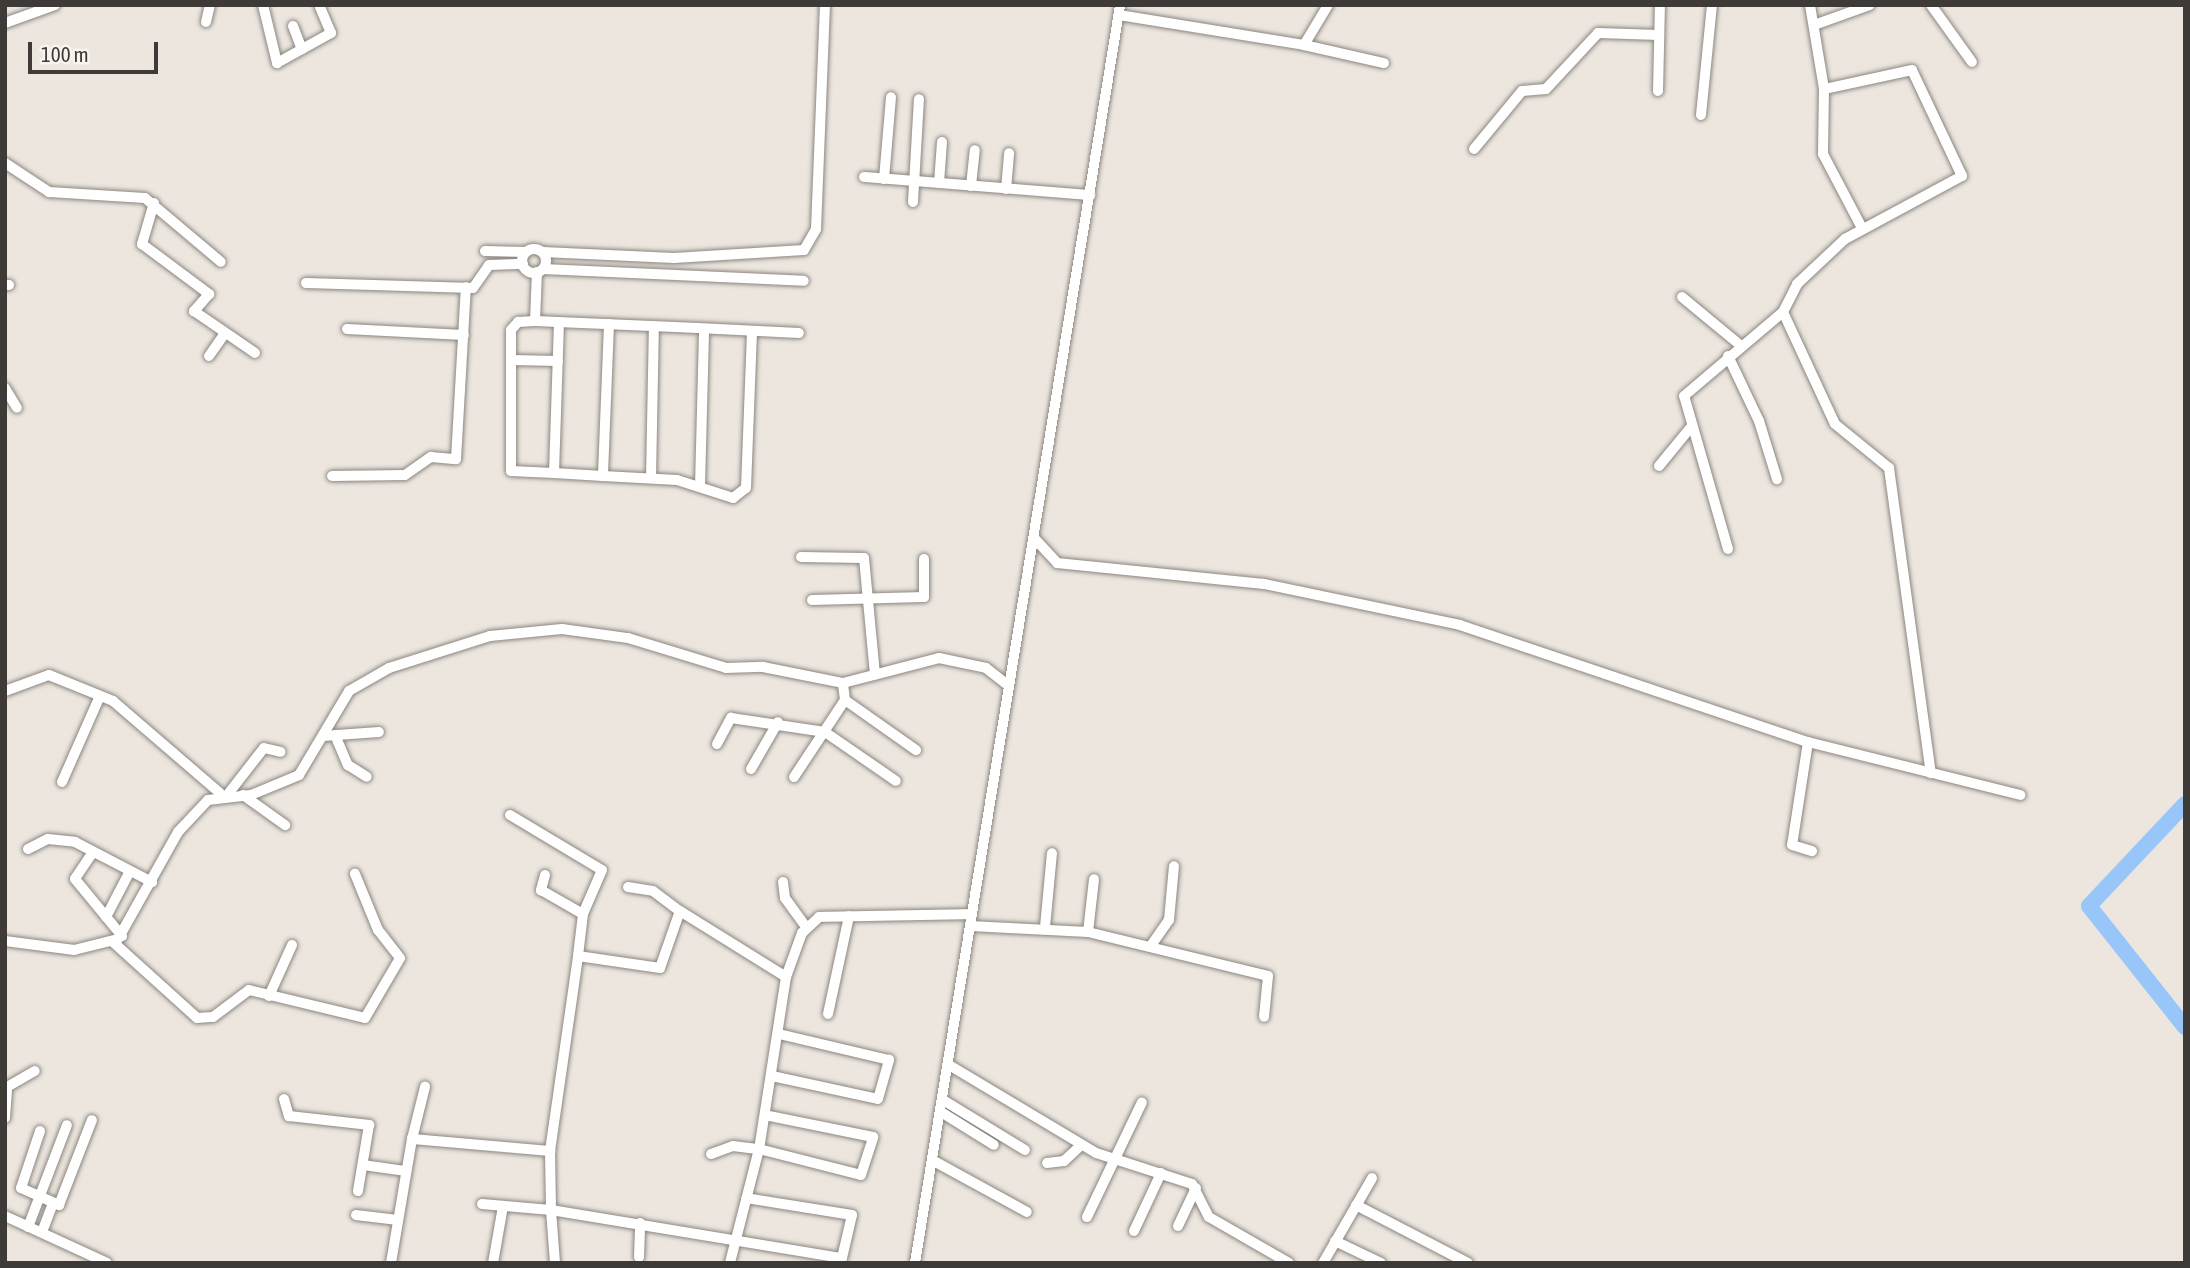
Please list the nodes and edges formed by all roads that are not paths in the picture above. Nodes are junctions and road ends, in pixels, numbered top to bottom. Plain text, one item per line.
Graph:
1 (55, 5) edge
2 (210, 5) edge
3 (264, 5) edge
4 (320, 5) edge
5 (825, 5) edge
6 (1328, 5) edge
7 (1660, 5) edge
8 (1713, 5) edge
9 (1810, 5) edge
10 (1870, 5) edge
11 (1931, 5) edge
12 (1120, 10) edge
13 (206, 22) dead end
14 (5, 23) edge
15 (1814, 24) junction
16 (293, 26) dead end
17 (1659, 35) junction
18 (1304, 45) junction
19 (302, 49) junction
20 (1972, 62) dead end
21 (1384, 63) dead end
22 (1824, 89) junction
23 (1658, 90) dead end
24 (891, 97) dead end
25 (919, 99) dead end
26 (1701, 115) dead end
27 (942, 142) dead end
28 (1474, 149) dead end
29 (975, 150) dead end
30 (1009, 153) dead end
31 (5, 163) edge
32 (864, 177) dead end
33 (884, 179) junction
34 (914, 181) junction
35 (939, 183) junction
36 (971, 186) junction
37 (1006, 189) junction
38 (1090, 195) junction
39 (913, 202) dead end
40 (154, 203) junction
41 (1862, 228) junction
42 (485, 251) dead end
43 (542, 252) junction
44 (524, 258) junction
45 (674, 258) junction
46 (221, 262) dead end
47 (540, 270) junction
48 (673, 275) junction
49 (804, 281) dead end
50 (306, 284) dead end
51 (466, 287) junction
52 (1682, 297) dead end
53 (1783, 312) junction
54 (536, 321) junction
55 (559, 323) junction
56 (609, 324) junction
57 (654, 326) junction
58 (348, 329) dead end
59 (704, 329) junction
60 (752, 331) junction
61 (225, 333) junction
62 (799, 333) dead end
63 (464, 335) junction
64 (1740, 345) junction
65 (254, 353) dead end
66 (209, 356) dead end
67 (1728, 356) junction
68 (511, 360) junction
69 (558, 361) junction
70 (5, 388) edge
71 (17, 408) dead end
72 (1691, 427) junction
73 (1659, 466) dead end
74 (554, 474) junction
75 (332, 476) dead end
76 (603, 476) junction
77 (651, 478) junction
78 (1777, 479) dead end
79 (700, 486) junction
80 (1035, 539) junction
81 (1727, 549) dead end
82 (801, 557) dead end
83 (924, 559) dead end
84 (868, 598) junction
85 (812, 600) dead end
86 (875, 674) junction
87 (843, 683) junction
88 (1007, 685) junction
89 (5, 691) edge
90 (100, 696) junction
91 (845, 700) junction
92 (778, 722) junction
93 (379, 732) dead end
94 (825, 732) junction
95 (329, 735) junction
96 (717, 744) dead end
97 (916, 750) dead end
98 (1807, 750) junction
99 (281, 752) dead end
100 (751, 769) dead end
101 (1931, 773) junction
102 (367, 777) dead end
103 (794, 778) dead end
104 (895, 781) dead end
105 (62, 782) dead end
106 (224, 793) junction
107 (243, 795) junction
108 (2021, 795) dead end
109 (510, 815) dead end
110 (285, 825) dead end
111 (28, 849) dead end
112 (1812, 851) dead end
113 (93, 852) junction
114 (1052, 853) dead end
115 (1174, 866) dead end
116 (130, 871) junction
117 (355, 874) dead end
118 (545, 875) dead end
119 (1094, 879) dead end
120 (152, 882) junction
121 (783, 882) dead end
122 (628, 887) dead end
123 (680, 911) junction
124 (583, 914) junction
125 (849, 916) junction
126 (106, 918) junction
127 (971, 920) junction
128 (806, 927) junction
129 (1045, 927) junction
130 (1088, 932) junction
131 (117, 939) junction
132 (5, 941) edge
133 (292, 945) dead end
134 (1150, 947) junction
135 (578, 956) junction
136 (786, 977) junction
137 (269, 996) junction
138 (828, 1014) dead end
139 (1264, 1017) dead end
140 (779, 1034) junction
141 (949, 1065) junction
142 (35, 1071) dead end
143 (772, 1076) junction
144 (425, 1087) dead end
145 (284, 1099) dead end
146 (1142, 1102) dead end
147 (942, 1106) junction
148 (765, 1115) junction
149 (5, 1118) edge
150 (92, 1119) dead end
151 (66, 1125) dead end
152 (40, 1131) dead end
153 (412, 1139) junction
154 (994, 1145) dead end
155 (1080, 1145) junction
156 (759, 1149) junction
157 (1025, 1150) dead end
158 (550, 1151) junction
159 (711, 1154) dead end
160 (1114, 1159) junction
161 (932, 1160) junction
162 (1046, 1163) dead end
163 (363, 1165) junction
164 (405, 1171) junction
165 (1161, 1173) junction
166 (1372, 1178) dead end
167 (1196, 1188) junction
168 (358, 1191) dead end
169 (747, 1198) junction
170 (40, 1199) junction
171 (53, 1204) junction
172 (482, 1204) dead end
173 (1356, 1205) junction
174 (503, 1206) junction
175 (551, 1210) junction
176 (1027, 1213) dead end
177 (356, 1215) dead end
178 (5, 1216) edge
179 (1087, 1217) dead end
180 (398, 1220) junction
181 (640, 1223) junction
182 (1178, 1226) dead end
183 (28, 1227) junction
184 (1134, 1231) dead end
185 (42, 1232) junction
186 (737, 1237) junction
187 (1335, 1241) junction
188 (639, 1257) dead end
189 (107, 1263) edge
190 (391, 1263) edge
191 (493, 1263) edge
192 (555, 1263) edge
193 (730, 1263) edge
194 (915, 1263) edge
195 (1289, 1263) edge
196 (1323, 1263) edge
197 (1381, 1263) edge
198 (1468, 1263) edge

1 - 14 street
2 - 13 street
3 - 19 street
4 - 19 street
5 - 45 street
6 - 18 street
7 - 17 street
8 - 26 street
9 - 15 street
10 - 15 street
11 - 20 street
12 - 18 street
12 - 38 street
15 - 22 street
16 - 19 street
17 - 23 street
17 - 28 street
18 - 21 street
22 - 41 street
22 - 41 street
24 - 33 street
25 - 34 street
27 - 35 street
29 - 36 street
30 - 37 street
31 - 40 street
32 - 33 street
33 - 34 street
34 - 35 street
34 - 39 street
35 - 36 street
36 - 37 street
37 - 38 street
38 - 80 street
40 - 46 street
40 - 61 street
41 - 53 street
42 - 44 street
43 - 44 street
43 - 45 street
43 - 47 street
44 - 47 street
44 - 51 street
45 - 48 street
47 - 48 street
47 - 54 street
48 - 49 street
50 - 51 street
51 - 63 street
52 - 64 street
53 - 64 street
53 - 101 street
54 - 55 street
54 - 68 street
55 - 56 street
55 - 69 street
56 - 57 street
56 - 76 street
57 - 59 street
57 - 77 street
58 - 63 street
59 - 60 street
59 - 79 street
60 - 62 street
60 - 79 street
61 - 65 street
61 - 66 street
63 - 75 street
64 - 67 street
67 - 72 street
67 - 78 street
68 - 69 street
68 - 74 street
69 - 74 street
70 - 71 street
72 - 73 street
72 - 81 street
74 - 76 street
76 - 77 street
77 - 79 street
80 - 88 street
80 - 98 street
82 - 84 street
83 - 84 street
84 - 85 street
84 - 86 street
86 - 87 street
86 - 88 street
87 - 91 street
87 - 95 street
88 - 127 street
89 - 90 street
90 - 105 street
90 - 106 street
91 - 94 street
91 - 97 street
92 - 94 street
92 - 96 street
92 - 100 street
93 - 95 street
94 - 103 street
94 - 104 street
95 - 102 street
95 - 107 street
98 - 101 street
98 - 112 street
99 - 106 street
101 - 108 street
106 - 107 street
106 - 120 street
107 - 110 street
109 - 124 street
111 - 113 street
113 - 116 street
113 - 126 street
114 - 129 street
115 - 134 street
116 - 120 street
116 - 126 street
117 - 137 street
118 - 124 street
119 - 130 street
120 - 131 street
121 - 128 street
122 - 123 street
123 - 135 street
123 - 136 street
124 - 135 street
125 - 127 street
125 - 128 street
125 - 138 street
126 - 131 street
127 - 129 street
127 - 141 street
128 - 136 street
129 - 130 street
130 - 134 street
131 - 132 street
131 - 137 street
133 - 137 street
134 - 139 street
135 - 158 street
136 - 140 street
140 - 143 street
140 - 143 street
141 - 147 street
141 - 155 street
142 - 149 street
143 - 148 street
144 - 153 street
145 - 163 street
146 - 160 street
147 - 154 street
147 - 157 street
147 - 161 street
148 - 156 street
148 - 156 street
150 - 171 street
151 - 170 street
152 - 170 street
153 - 158 street
153 - 164 street
155 - 160 street
155 - 162 street
156 - 159 street
156 - 169 street
158 - 175 street
160 - 165 street
160 - 179 street
161 - 176 street
161 - 194 street
163 - 164 street
163 - 168 street
164 - 180 street
165 - 167 street
165 - 184 street
166 - 173 street
167 - 182 street
167 - 195 street
169 - 186 street
169 - 186 street
170 - 171 street
170 - 183 street
171 - 185 street
172 - 174 street
173 - 187 street
173 - 198 street
174 - 175 street
174 - 191 street
175 - 181 street
175 - 192 street
177 - 180 street
178 - 183 street
180 - 190 street
181 - 186 street
181 - 188 street
183 - 185 street
185 - 189 street
186 - 193 street
187 - 196 street
187 - 197 street

